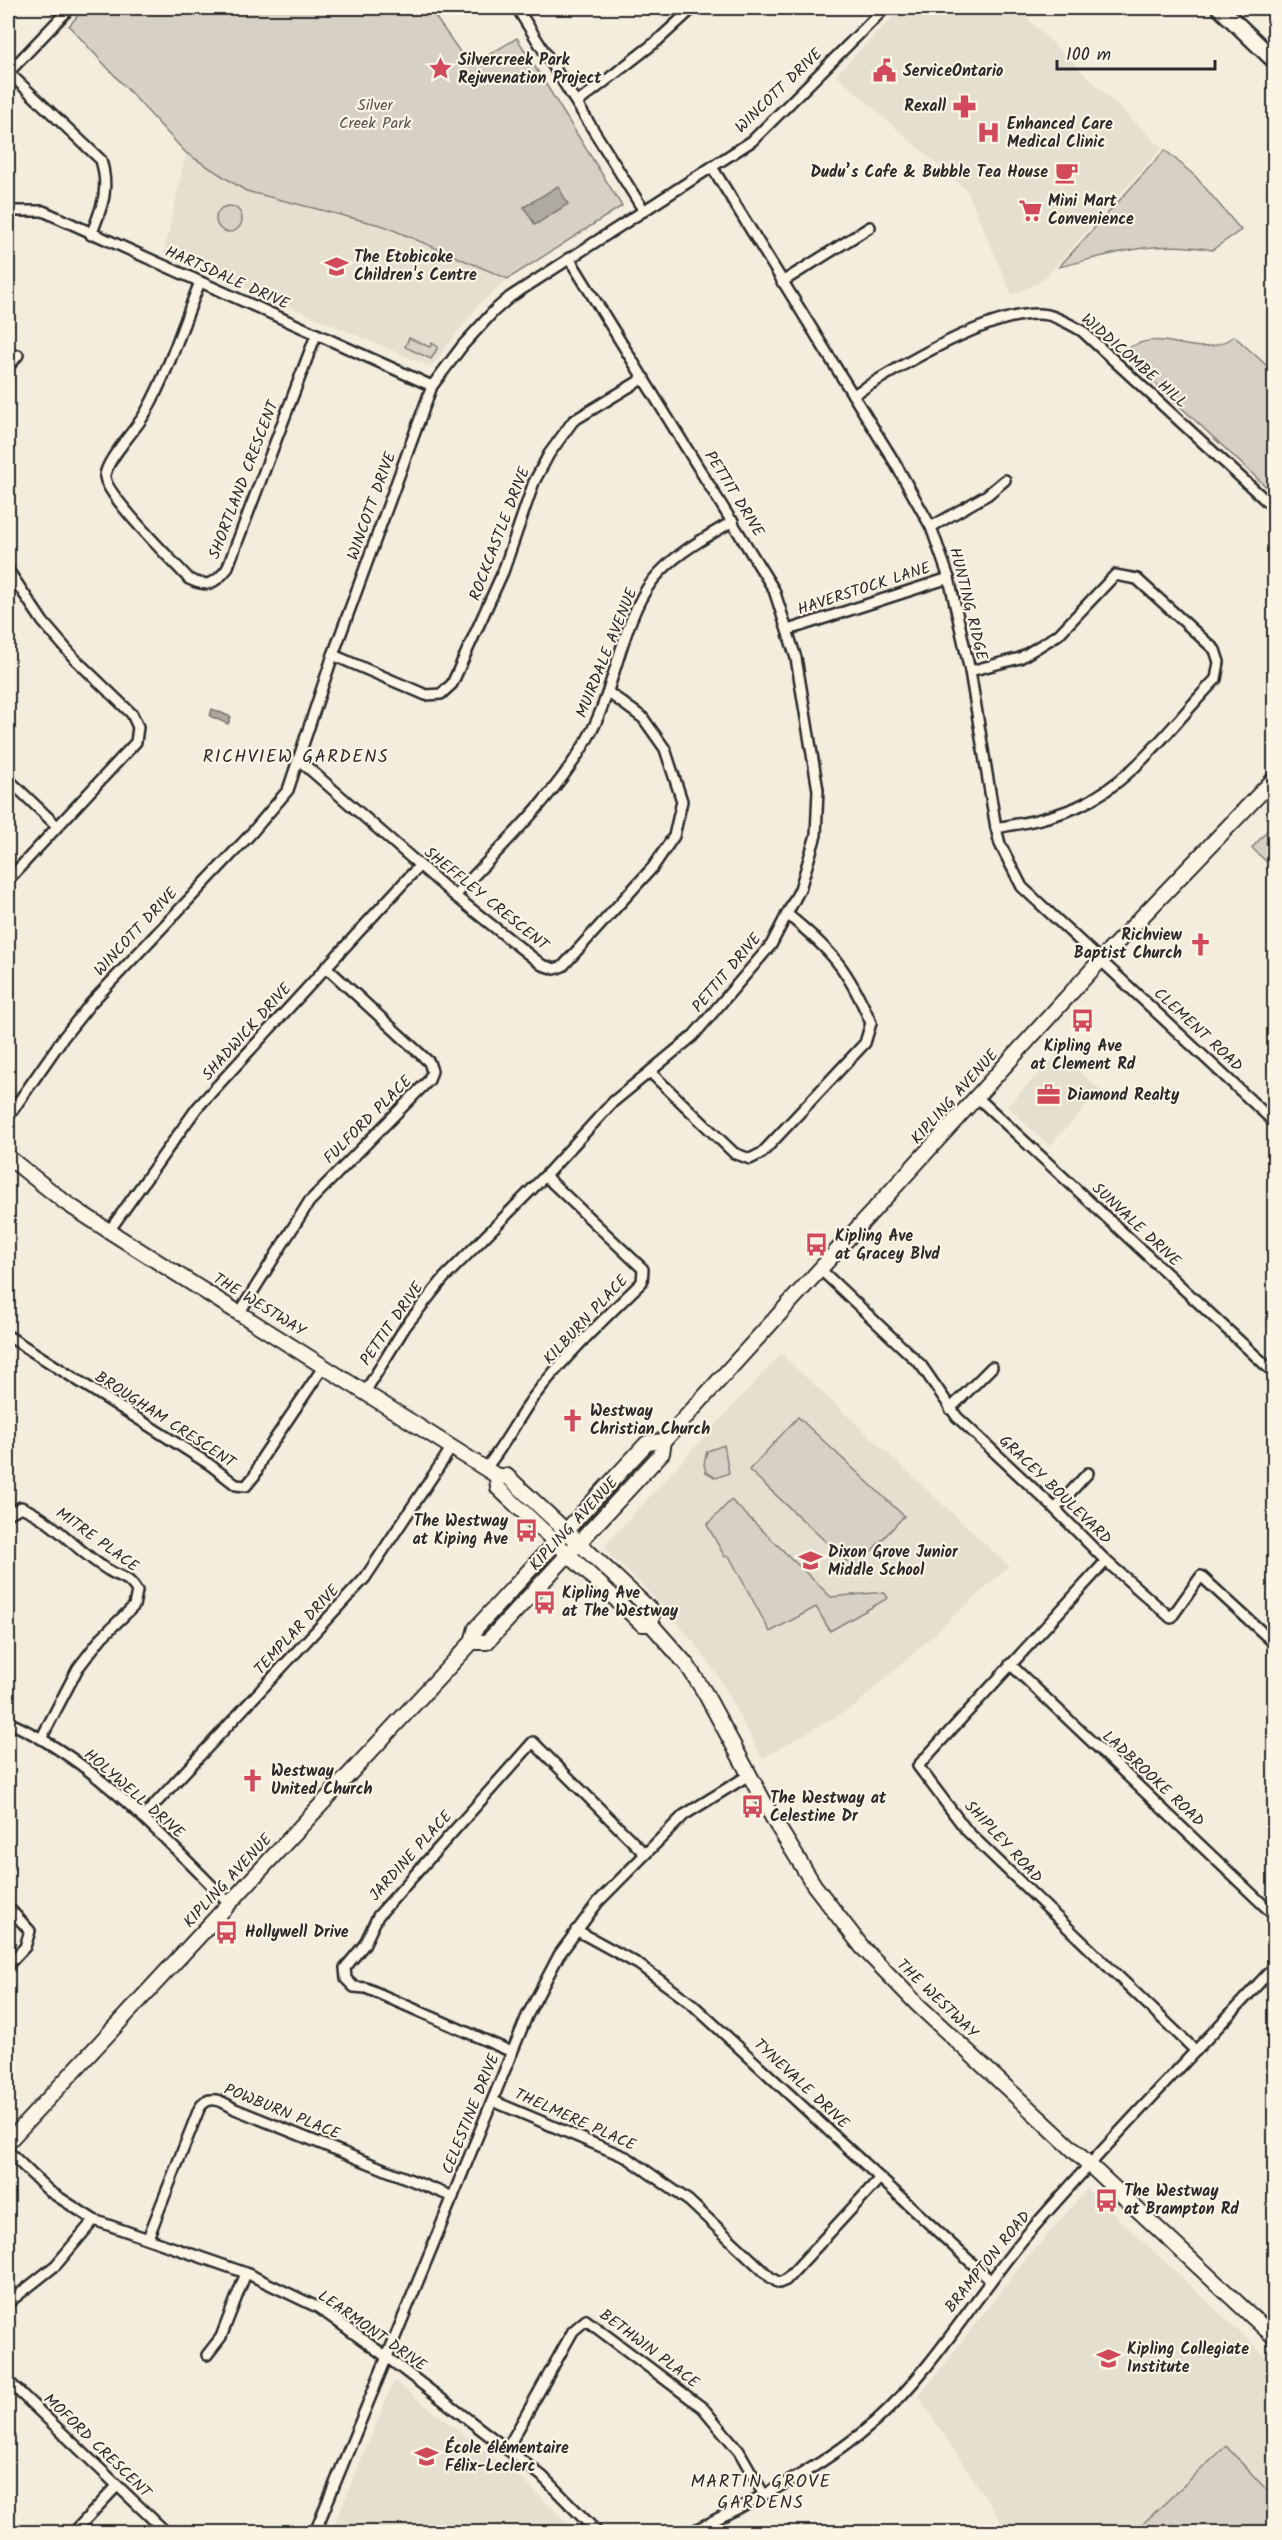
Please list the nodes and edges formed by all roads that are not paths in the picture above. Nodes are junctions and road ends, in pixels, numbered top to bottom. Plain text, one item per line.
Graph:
1 (70, 8) edge
2 (517, 8) edge
3 (693, 8) edge
4 (885, 8) edge
5 (1220, 8) edge
6 (1275, 60) edge
7 (8, 73) edge
8 (577, 103) junction
9 (712, 167) junction
10 (8, 211) edge
11 (644, 211) junction
12 (870, 227) dead end
13 (91, 235) junction
14 (569, 258) junction
15 (200, 282) junction
16 (782, 282) junction
17 (316, 335) junction
18 (18, 356) dead end
19 (8, 367) edge
20 (644, 378) junction
21 (432, 386) junction
22 (853, 395) junction
23 (1005, 480) dead end
24 (1275, 508) edge
25 (733, 521) junction
26 (931, 527) junction
27 (8, 570) edge
28 (949, 578) junction
29 (788, 630) junction
30 (333, 655) junction
31 (970, 671) junction
32 (609, 693) junction
33 (299, 760) junction
34 (8, 778) edge
35 (1275, 779) edge
36 (57, 826) junction
37 (996, 828) junction
38 (420, 865) junction
39 (8, 880) edge
40 (455, 896) junction
41 (787, 914) junction
42 (1100, 961) junction
43 (326, 967) junction
44 (650, 1072) junction
45 (978, 1098) junction
46 (8, 1117) edge
47 (1275, 1122) edge
48 (8, 1157) edge
49 (545, 1176) junction
50 (109, 1231) junction
51 (820, 1269) junction
52 (240, 1312) junction
53 (8, 1336) edge
54 (324, 1366) junction
55 (992, 1367) dead end
56 (1275, 1373) edge
57 (364, 1392) junction
58 (950, 1408) junction
59 (664, 1441) junction
60 (452, 1447) junction
61 (491, 1472) junction
62 (1088, 1473) dead end
63 (1055, 1509) junction
64 (8, 1514) edge
65 (567, 1529) junction
66 (580, 1542) junction
67 (554, 1543) junction
68 (568, 1555) junction
69 (1106, 1561) junction
70 (651, 1624) junction
71 (472, 1642) junction
72 (1275, 1643) edge
73 (1010, 1664) junction
74 (8, 1722) edge
75 (42, 1737) junction
76 (749, 1774) junction
77 (143, 1817) junction
78 (644, 1853) junction
79 (230, 1903) junction
80 (8, 1907) edge
81 (1275, 1915) edge
82 (576, 1930) junction
83 (8, 1965) edge
84 (1275, 1968) edge
85 (1196, 2051) junction
86 (512, 2052) junction
87 (493, 2101) junction
88 (8, 2142) edge
89 (8, 2151) edge
90 (1090, 2165) junction
91 (880, 2178) junction
92 (453, 2197) junction
93 (94, 2220) junction
94 (148, 2238) junction
95 (246, 2273) junction
96 (990, 2280) junction
97 (8, 2303) edge
98 (1275, 2337) edge
99 (207, 2355) dead end
100 (388, 2358) junction
101 (8, 2381) edge
102 (507, 2449) junction
103 (117, 2486) junction
104 (764, 2495) junction
105 (74, 2532) edge
106 (166, 2532) edge
107 (315, 2532) edge
108 (597, 2532) edge
109 (691, 2532) edge

1 - 7 street
2 - 8 street
3 - 8 street
4 - 9 street, WINCOTT DRIVE
5 - 6 main road
7 - 13 street
8 - 11 street
9 - 11 street, WINCOTT DRIVE
9 - 16 street, HUNTING RIDGE
10 - 13 street, HARTSDALE DRIVE
11 - 14 street, WINCOTT DRIVE
12 - 16 street
13 - 15 street, HARTSDALE DRIVE
14 - 20 street, PETTIT DRIVE
14 - 21 street, WINCOTT DRIVE
15 - 17 street, HARTSDALE DRIVE
15 - 17 street, SHORTLAND CRESCENT
16 - 22 street, HUNTING RIDGE
17 - 21 street, HARTSDALE DRIVE
18 - 19 street
20 - 25 street, PETTIT DRIVE
20 - 30 street, ROCKCASTLE DRIVE
21 - 30 street, WINCOTT DRIVE
22 - 24 street, WIDDICOMBE HILL
22 - 26 street, HUNTING RIDGE
23 - 26 street
25 - 29 street, PETTIT DRIVE
25 - 32 street, MUIRDALE AVENUE
26 - 28 street, HUNTING RIDGE
27 - 36 street
28 - 29 street, HAVERSTOCK LANE
28 - 31 street, HUNTING RIDGE
29 - 41 street, PETTIT DRIVE
30 - 33 street, WINCOTT DRIVE
31 - 37 street, HUNTING RIDGE
31 - 37 street
32 - 40 street, MUIRDALE AVENUE
32 - 40 street, SHEFFLEY CRESCENT
33 - 38 street, SHEFFLEY CRESCENT
33 - 46 street, WINCOTT DRIVE
34 - 36 street
35 - 42 main road, KIPLING AVENUE
36 - 39 street
37 - 42 street, HUNTING RIDGE
38 - 40 street, SHEFFLEY CRESCENT
38 - 43 street, SHADWICK DRIVE
41 - 44 street, PETTIT DRIVE
41 - 44 street
42 - 45 main road, KIPLING AVENUE
42 - 47 street, CLEMENT ROAD
43 - 50 street, SHADWICK DRIVE
43 - 52 street, FULFORD PLACE
44 - 49 street, PETTIT DRIVE
45 - 51 main road, KIPLING AVENUE
45 - 56 street, SUNVALE DRIVE
48 - 50 main road, THE WESTWAY
49 - 57 street, PETTIT DRIVE
49 - 61 street, KILBURN PLACE
50 - 52 main road, THE WESTWAY
51 - 58 street, GRACEY BOULEVARD
51 - 59 main road, KIPLING AVENUE
52 - 54 main road, THE WESTWAY
53 - 54 street, BROUGHAM CRESCENT
54 - 57 main road, THE WESTWAY
55 - 58 street
57 - 60 main road, THE WESTWAY
58 - 63 street, GRACEY BOULEVARD
59 - 65 main road, KIPLING AVENUE
59 - 66 main road, KIPLING AVENUE
60 - 61 main road, THE WESTWAY
60 - 77 street, TEMPLAR DRIVE
61 - 65 main road, THE WESTWAY
61 - 67 main road, THE WESTWAY
62 - 63 street
63 - 69 street, GRACEY BOULEVARD
64 - 75 street, MITRE PLACE
65 - 66 main road, THE WESTWAY
65 - 67 main road, KIPLING AVENUE
66 - 68 main road, KIPLING AVENUE
66 - 70 main road, THE WESTWAY
67 - 68 main road, THE WESTWAY
67 - 71 main road, KIPLING AVENUE
68 - 70 main road, THE WESTWAY
68 - 71 main road, KIPLING AVENUE
69 - 72 street, GRACEY BOULEVARD
69 - 73 street, SHIPLEY ROAD
70 - 76 main road, THE WESTWAY
71 - 79 main road, KIPLING AVENUE
73 - 81 street, LADBROOKE ROAD
73 - 85 street, SHIPLEY ROAD
74 - 75 street, HOLYWELL DRIVE
75 - 77 street, HOLYWELL DRIVE
76 - 78 street, CELESTINE DRIVE
76 - 90 main road, THE WESTWAY
77 - 79 street, HOLYWELL DRIVE
78 - 82 street, CELESTINE DRIVE
78 - 86 street, JARDINE PLACE
79 - 88 main road, KIPLING AVENUE
80 - 83 street
82 - 86 street, CELESTINE DRIVE
82 - 91 street, TYNEVALE DRIVE
84 - 85 street, BRAMPTON ROAD
85 - 90 street, BRAMPTON ROAD
86 - 87 street, CELESTINE DRIVE
87 - 91 street, THELMERE PLACE
87 - 92 street, CELESTINE DRIVE
89 - 93 street, LEARMONT DRIVE
90 - 96 street, BRAMPTON ROAD
90 - 98 main road, THE WESTWAY
91 - 96 street, TYNEVALE DRIVE
92 - 94 street, POWBURN PLACE
92 - 100 street, CELESTINE DRIVE
93 - 94 street, LEARMONT DRIVE
93 - 97 street
94 - 95 street, LEARMONT DRIVE
95 - 99 street
95 - 100 street, LEARMONT DRIVE
96 - 104 street, BRAMPTON ROAD
100 - 102 street, LEARMONT DRIVE
100 - 107 street, CELESTINE DRIVE
101 - 103 street, MOFORD CRESCENT
102 - 104 street, BETHWIN PLACE
102 - 108 street, LEARMONT DRIVE
103 - 105 street
103 - 106 street, MOFORD CRESCENT
104 - 109 street, BRAMPTON ROAD

